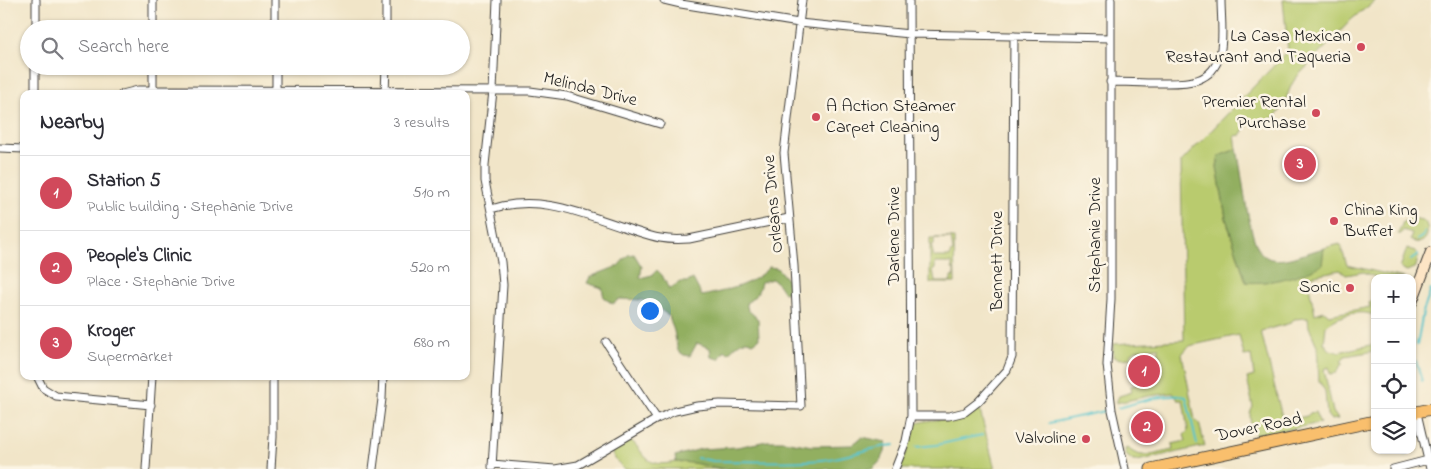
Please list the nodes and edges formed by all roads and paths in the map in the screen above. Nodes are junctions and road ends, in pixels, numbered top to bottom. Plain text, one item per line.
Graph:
1 (36, 0) edge
2 (153, 0) edge
3 (275, 0) edge
4 (386, 0) edge
5 (497, 0) edge
6 (664, 0) edge
7 (802, 0) edge
8 (909, 0) edge
9 (1111, 0) edge
10 (1221, 0) edge
11 (36, 20) edge
12 (153, 20) edge
13 (275, 20) edge
14 (386, 20) edge
15 (799, 23) junction
16 (910, 34) junction
17 (1014, 36) junction
18 (1111, 38) junction
19 (35, 75) edge
20 (153, 75) edge
21 (276, 75) edge
22 (386, 75) edge
23 (1110, 82) junction
24 (35, 90) edge
25 (153, 90) edge
26 (276, 90) edge
27 (385, 90) edge
28 (470, 91) edge
29 (493, 91) junction
30 (660, 124) dead end
31 (0, 148) edge
32 (20, 149) edge
33 (491, 209) junction
34 (789, 218) junction
35 (1431, 252) edge
36 (1416, 291) edge
37 (606, 342) dead end
38 (38, 380) edge
39 (152, 380) edge
40 (273, 380) edge
41 (383, 380) edge
42 (151, 405) junction
43 (1431, 409) edge
44 (1416, 411) edge
45 (911, 416) junction
46 (1416, 418) edge
47 (657, 419) junction
48 (1371, 422) edge
49 (1428, 460) junction
50 (492, 467) edge
51 (146, 469) edge
52 (271, 469) edge
53 (373, 469) edge
54 (894, 469) edge
55 (1125, 469) edge
56 (1151, 469) edge
57 (1393, 469) edge
58 (1430, 469) edge

1 - 11 street
2 - 12 street
3 - 13 street
4 - 14 street
5 - 29 street
6 - 15 street
7 - 15 street, Orleans Drive
8 - 16 street, Darlene Drive
9 - 18 street, Stephanie Drive
10 - 23 street
15 - 16 street
15 - 34 street, Orleans Drive
16 - 17 street
16 - 45 street, Darlene Drive
17 - 18 street
17 - 45 street, Bennett Drive
18 - 23 street, Stephanie Drive
19 - 24 street
20 - 25 street
21 - 26 street
22 - 27 street
23 - 55 street, Stephanie Drive
28 - 29 street, Melinda Drive
29 - 30 street, Melinda Drive
29 - 33 street
31 - 32 street
33 - 34 street
33 - 50 street
34 - 47 street, Orleans Drive
35 - 36 main road
37 - 47 street
38 - 42 street
39 - 42 street
40 - 52 street
41 - 53 street
42 - 51 street
43 - 44 main road
45 - 54 street, Darlene Drive
46 - 49 street
47 - 50 street
48 - 56 main road, Dover Road
49 - 57 street
49 - 58 street

